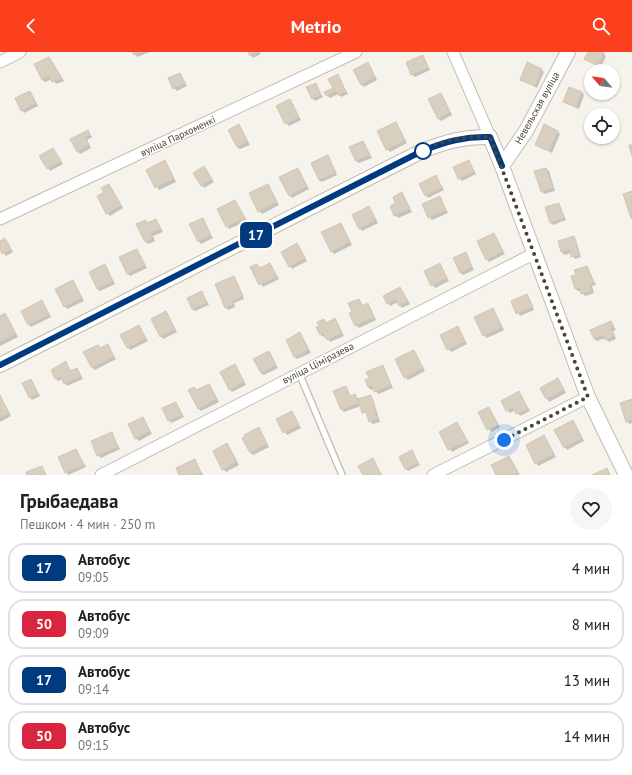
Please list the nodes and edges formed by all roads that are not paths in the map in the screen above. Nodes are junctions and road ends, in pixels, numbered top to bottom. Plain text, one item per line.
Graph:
1 (20, 52) edge
2 (356, 52) edge
3 (453, 52) edge
4 (568, 52) edge
5 (0, 62) edge
6 (490, 137) junction
7 (502, 166) junction
8 (0, 219) edge
9 (535, 253) junction
10 (0, 365) edge
11 (299, 373) junction
12 (588, 397) junction
13 (101, 475) edge
14 (342, 475) edge
15 (434, 475) edge
16 (626, 475) edge

1 - 5 street
2 - 8 street, вуліца Пархоменкі
3 - 6 street
4 - 7 street, Невельская вуліца
6 - 7 street
6 - 10 street
7 - 9 street
9 - 11 street, вуліца Ціміразева
9 - 12 street
11 - 13 street, вуліца Ціміразева
11 - 14 lane
12 - 15 street
12 - 16 street

